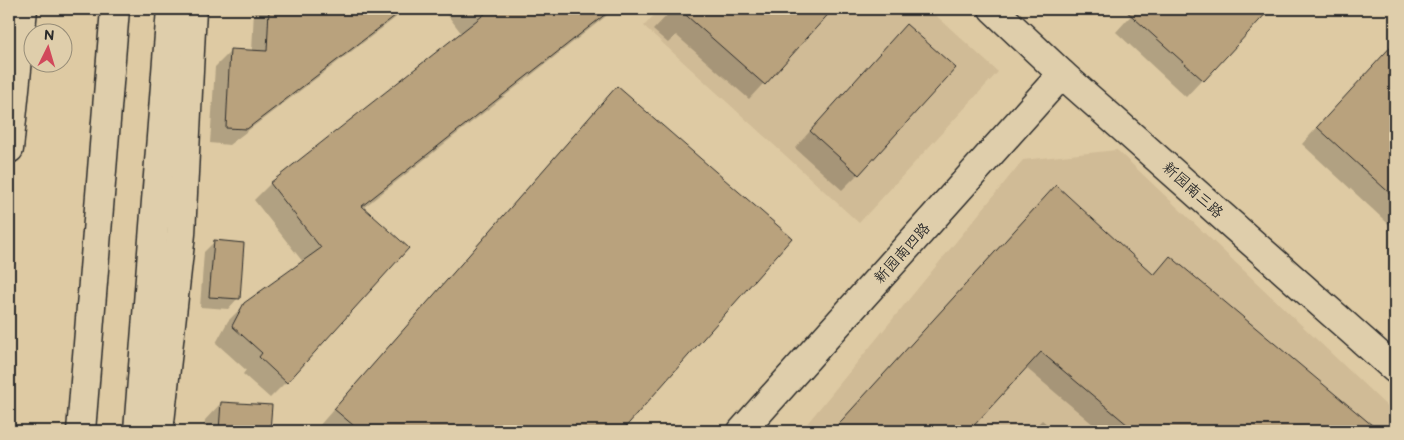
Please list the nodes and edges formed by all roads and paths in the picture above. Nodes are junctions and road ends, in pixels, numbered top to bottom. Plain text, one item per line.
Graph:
1 (23, 9) edge
2 (115, 9) edge
3 (171, 9) edge
4 (192, 9) edge
5 (992, 9) edge
6 (1062, 74) junction
7 (9, 150) edge
8 (1395, 370) edge
9 (144, 428) edge
10 (81, 431) edge
11 (742, 431) edge

1 - 7 main road
2 - 10 main road, bridge
3 - 9 main road
4 - 9 main road
5 - 6 main road, 新园南三路
6 - 8 main road, 新园南三路
6 - 11 main road, 新园南四路

